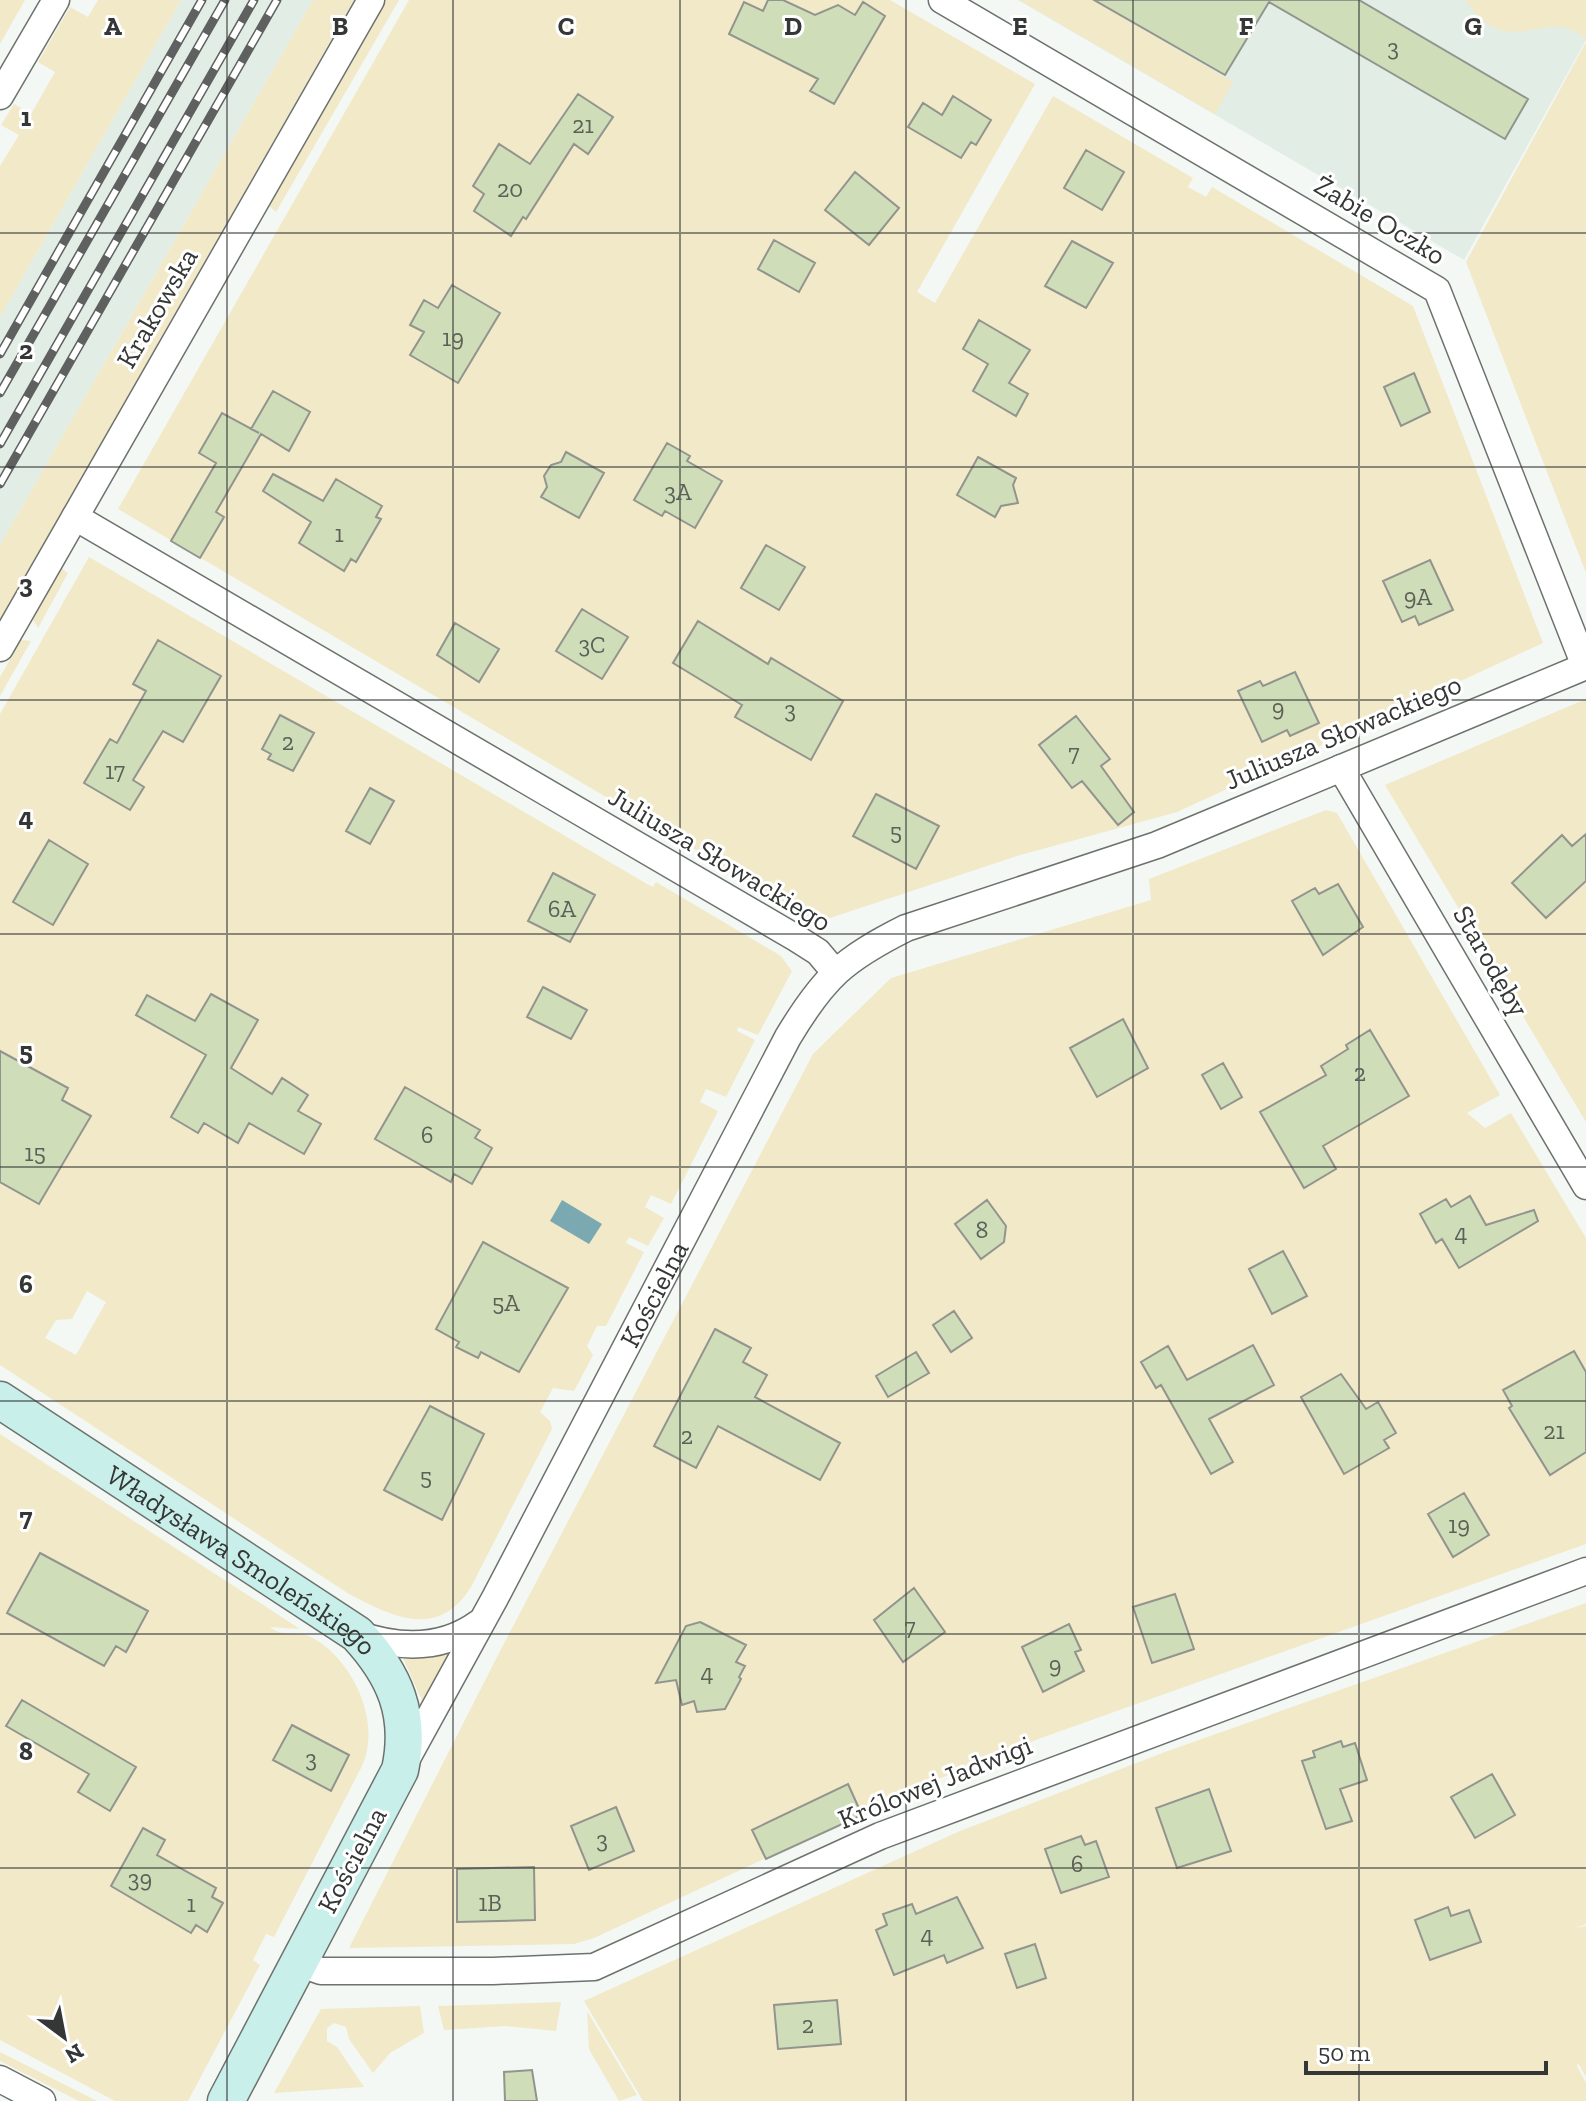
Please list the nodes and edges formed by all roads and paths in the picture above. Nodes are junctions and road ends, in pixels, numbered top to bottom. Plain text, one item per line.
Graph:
1 (56, 0) edge
2 (371, 0) edge
3 (942, 0) edge
4 (0, 96) edge
5 (75, 517) junction
6 (0, 648) edge
7 (1585, 666) edge
8 (1341, 768) junction
9 (834, 971) junction
10 (1586, 1186) edge
11 (0, 1400) edge
12 (1586, 1571) edge
13 (482, 1621) junction
14 (357, 1634) junction
15 (400, 1770) junction
16 (298, 1963) junction
17 (0, 2079) edge
18 (42, 2101) edge
19 (226, 2101) edge

1 - 4 street
2 - 5 street, Krakowska
3 - 7 street, Żabie Oczko
5 - 6 street, Krakowska
5 - 9 street, Juliusza Słowackiego
7 - 8 street, Juliusza Słowackiego
8 - 9 street, Juliusza Słowackiego
8 - 10 street, Starodęby
9 - 13 street, Kościelna
11 - 14 street, Władysława Smoleńskiego
12 - 16 street, Królowej Jadwigi
13 - 14 street
13 - 15 street, Kościelna
14 - 15 street, Władysława Smoleńskiego
15 - 16 street, Kościelna
16 - 19 street, Kościelna
17 - 18 street

